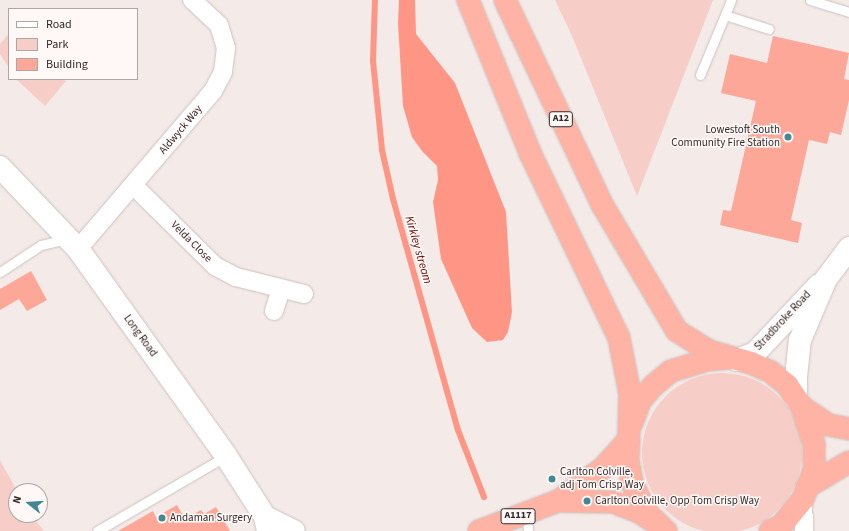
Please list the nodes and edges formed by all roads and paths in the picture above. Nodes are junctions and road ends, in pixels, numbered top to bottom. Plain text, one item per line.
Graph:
1 (192, 0) edge
2 (468, 0) edge
3 (505, 0) edge
4 (731, 0) edge
5 (810, 0) edge
6 (849, 12) edge
7 (725, 15) junction
8 (769, 29) dead end
9 (700, 75) dead end
10 (0, 167) edge
11 (134, 186) junction
12 (72, 244) junction
13 (849, 248) edge
14 (0, 272) edge
15 (826, 279) junction
16 (281, 289) junction
17 (304, 294) dead end
18 (274, 311) dead end
19 (733, 359) junction
20 (799, 403) junction
21 (849, 429) edge
22 (629, 434) junction
23 (226, 456) junction
24 (849, 462) edge
25 (805, 493) junction
26 (558, 501) junction
27 (528, 522) edge
28 (267, 524) edge
29 (661, 527) edge
30 (97, 531) edge
31 (294, 531) edge
32 (479, 531) edge
33 (770, 531) edge
34 (804, 531) edge

1 - 11 street, Aldwyck Way
2 - 22 highway
3 - 19 highway, A12
4 - 7 lane
5 - 6 lane
7 - 8 lane
7 - 9 lane
10 - 12 street, Long Road
11 - 12 street, Aldwyck Way
11 - 16 street, Velda Close
12 - 14 lane
12 - 23 street, Long Road
13 - 15 street, Stradbroke Road
15 - 19 street, Stradbroke Road
15 - 20 street, Stradbroke Road
16 - 17 street, Velda Close
16 - 18 street
19 - 20 highway
19 - 22 highway
20 - 21 highway
20 - 25 highway
22 - 26 highway, A1117
22 - 29 highway
23 - 28 street, Long Road
23 - 30 lane
24 - 25 highway
25 - 33 highway
25 - 34 street
26 - 27 highway, A1117
26 - 29 highway, A1117
27 - 32 highway, A1117
28 - 31 street, Long Road

